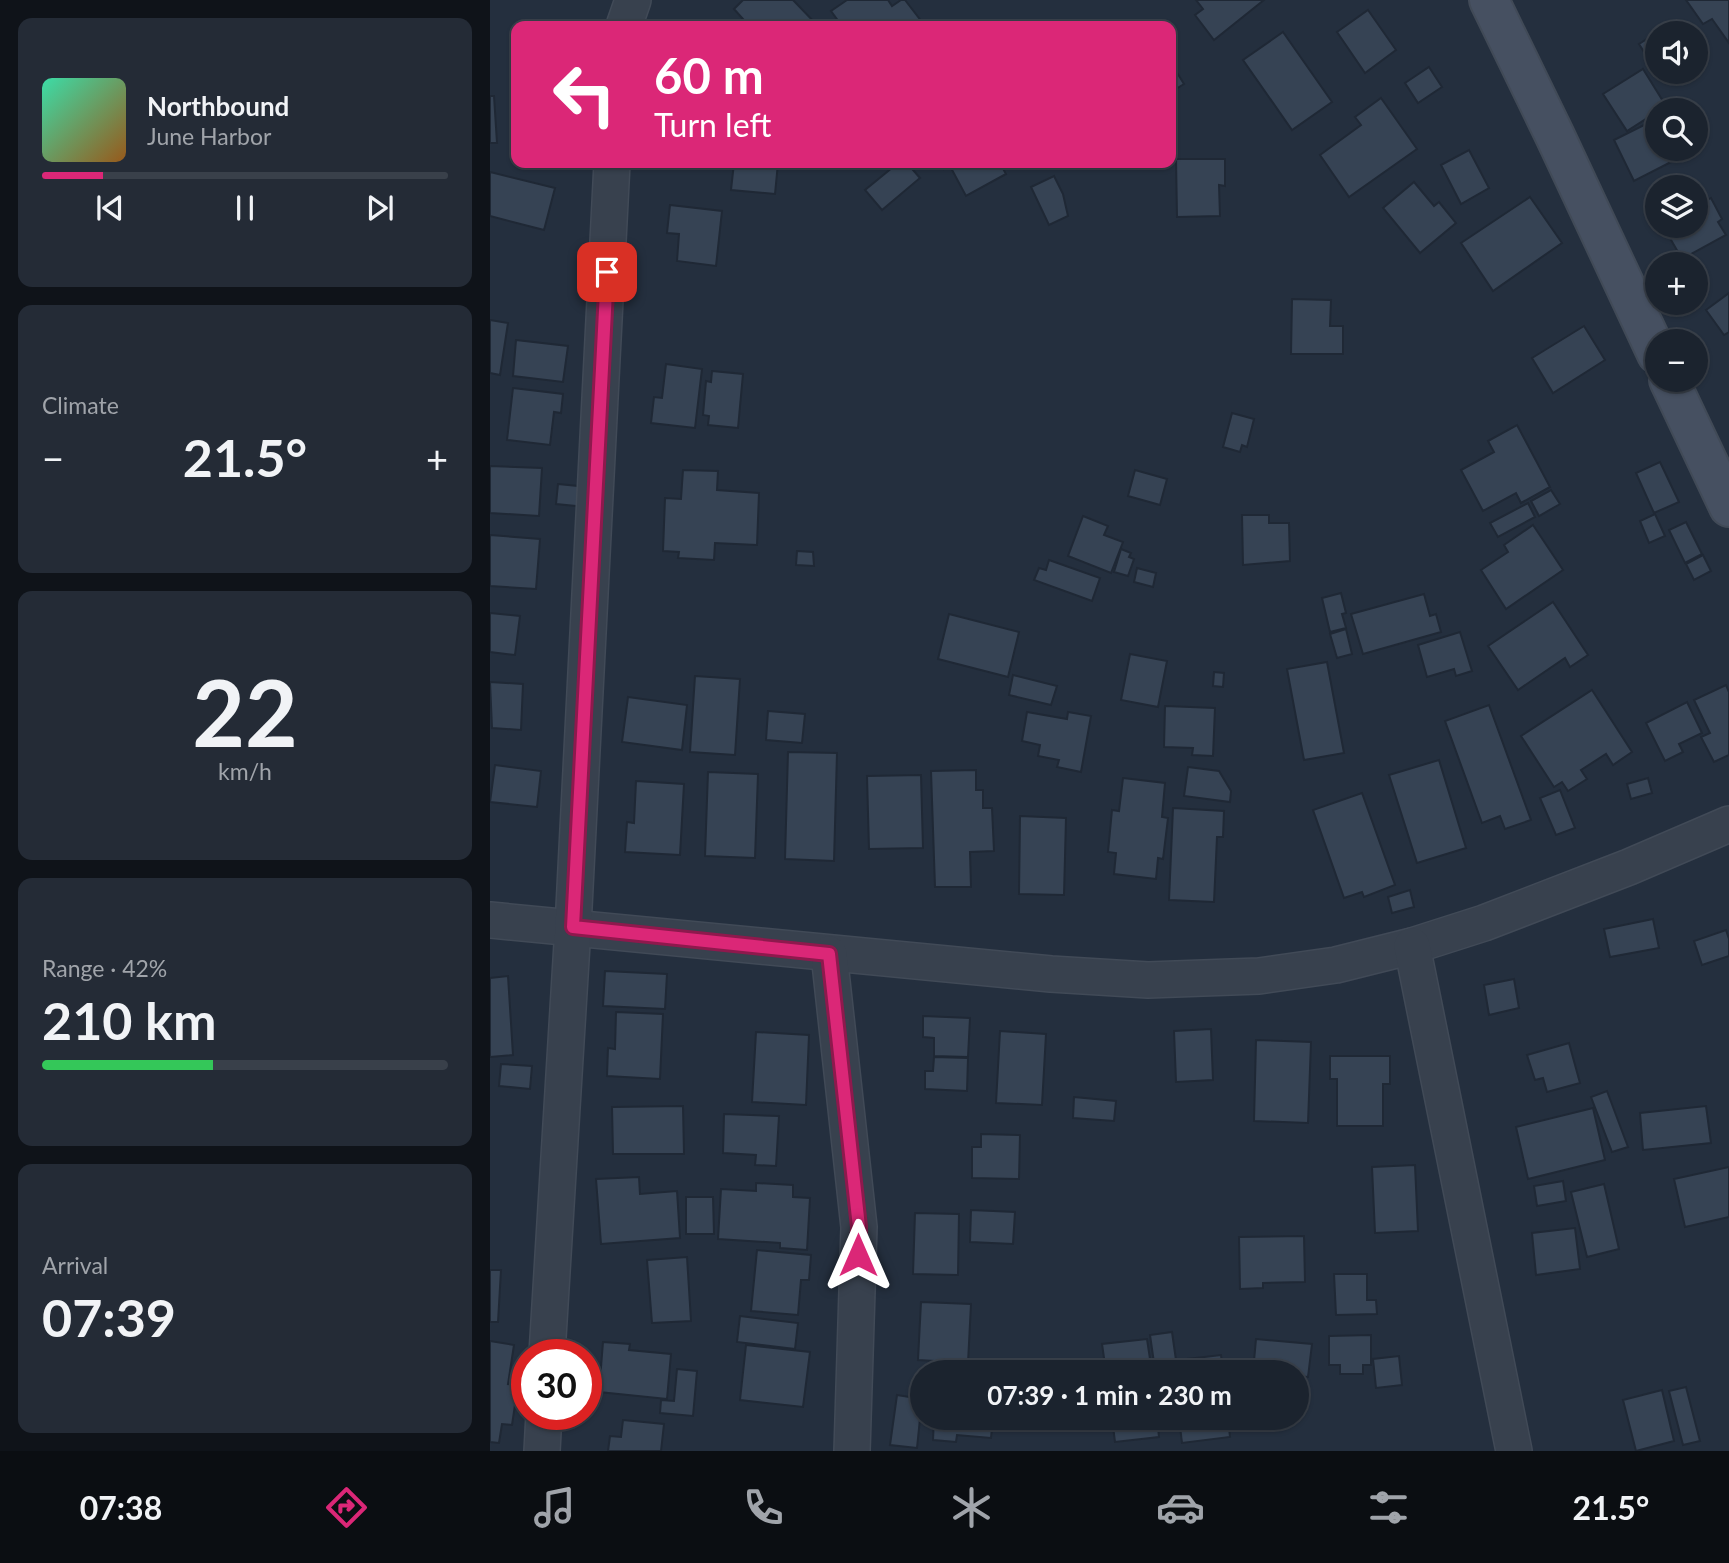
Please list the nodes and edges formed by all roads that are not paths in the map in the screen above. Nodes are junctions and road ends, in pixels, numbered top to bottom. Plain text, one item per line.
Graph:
1 (633, 0) edge
2 (1489, 0) edge
3 (626, 21) edge
4 (612, 168) edge
5 (1645, 329) edge
6 (1675, 392) edge
7 (1729, 507) edge
8 (1729, 824) edge
9 (490, 920) edge
10 (573, 927) junction
11 (1412, 946) junction
12 (829, 954) junction
13 (549, 1339) edge
14 (543, 1430) edge
15 (542, 1451) edge
16 (852, 1451) edge
17 (1514, 1451) edge

1 - 3 street
2 - 5 street
4 - 10 street
6 - 7 street
8 - 11 street
9 - 10 street
10 - 12 street
10 - 13 street
11 - 12 street
11 - 17 street
12 - 16 street
14 - 15 street

